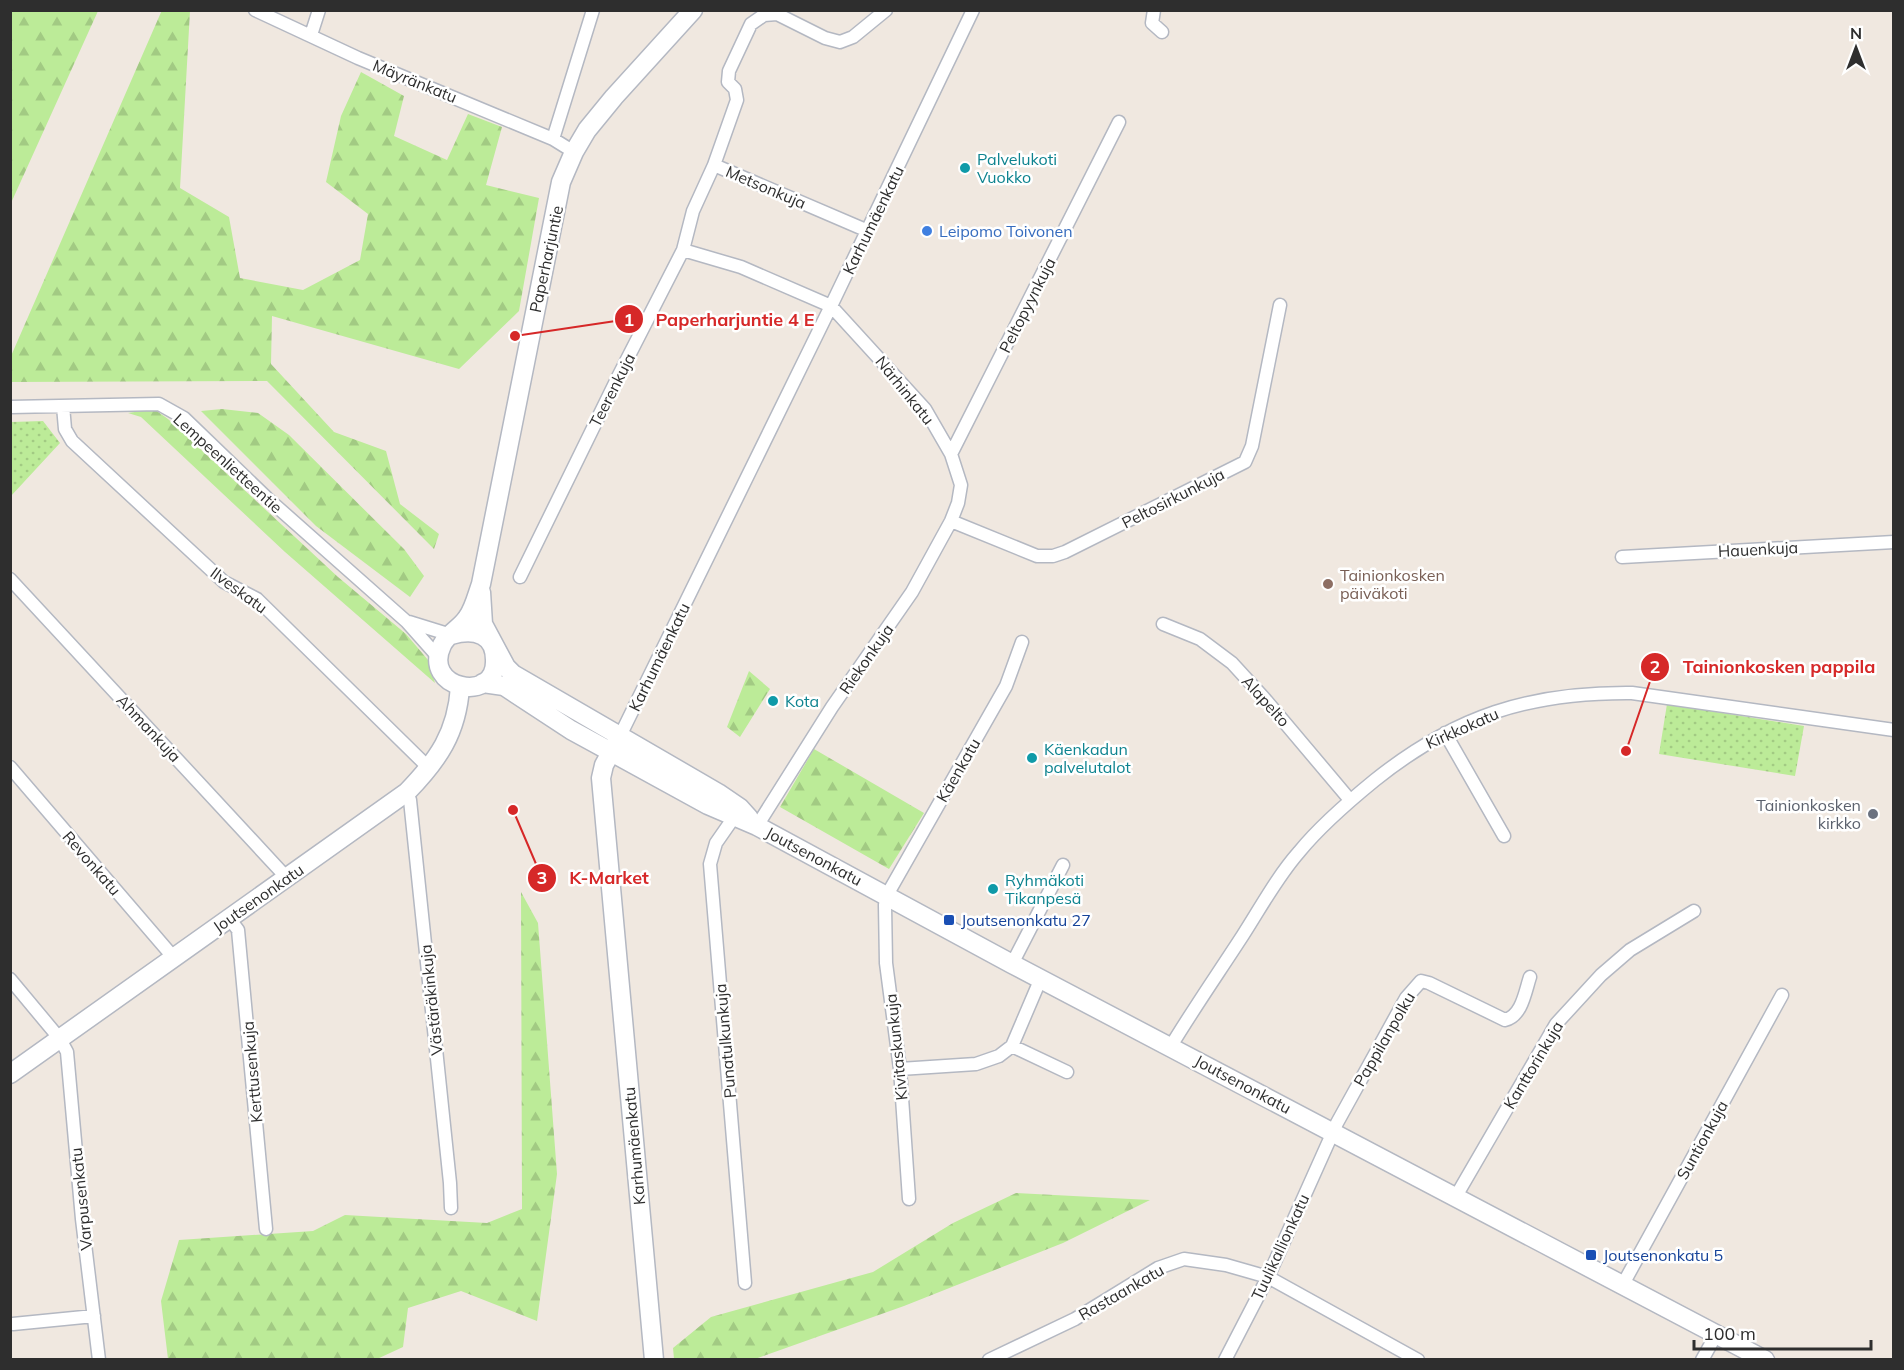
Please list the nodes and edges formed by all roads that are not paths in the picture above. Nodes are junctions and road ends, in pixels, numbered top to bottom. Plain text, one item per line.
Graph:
1 (255, 10) edge
2 (319, 10) edge
3 (593, 10) edge
4 (693, 10) edge
5 (886, 10) edge
6 (972, 10) edge
7 (1154, 10) edge
8 (1162, 32) dead end
9 (311, 35) junction
10 (1119, 123) dead end
11 (553, 139) junction
12 (574, 152) junction
13 (714, 165) junction
14 (868, 231) junction
15 (683, 250) junction
16 (1280, 304) dead end
17 (831, 306) junction
18 (63, 406) junction
19 (10, 407) edge
20 (951, 454) junction
21 (961, 485) joint
22 (951, 521) junction
23 (1893, 542) edge
24 (1622, 557) dead end
25 (520, 577) dead end
26 (10, 579) edge
27 (481, 584) junction
28 (407, 622) junction
29 (1163, 624) dead end
30 (451, 634) junction
31 (1022, 642) dead end
32 (491, 643) junction
33 (439, 658) junction
34 (483, 683) junction
35 (460, 687) junction
36 (1893, 730) edge
37 (1445, 733) junction
38 (616, 744) junction
39 (10, 767) edge
40 (430, 769) junction
41 (407, 792) junction
42 (1350, 800) junction
43 (738, 813) junction
44 (756, 826) junction
45 (1504, 836) dead end
46 (1063, 866) dead end
47 (287, 878) junction
48 (887, 895) junction
49 (1694, 911) dead end
50 (229, 918) junction
51 (174, 958) junction
52 (1012, 964) junction
53 (1530, 977) dead end
54 (1041, 978) junction
55 (10, 979) edge
56 (1782, 995) dead end
57 (60, 1039) junction
58 (1012, 1046) junction
59 (1171, 1046) junction
60 (900, 1069) junction
61 (1067, 1072) dead end
62 (10, 1074) edge
63 (1332, 1133) junction
64 (1455, 1198) junction
65 (909, 1199) dead end
66 (451, 1208) dead end
67 (266, 1229) dead end
68 (1268, 1277) junction
69 (745, 1282) dead end
70 (1622, 1286) junction
71 (94, 1316) junction
72 (13, 1324) dead end
73 (1724, 1337) junction
74 (99, 1359) edge
75 (654, 1359) edge
76 (989, 1359) edge
77 (1225, 1359) edge
78 (1418, 1359) edge
79 (1702, 1359) edge
80 (1751, 1359) edge
81 (1765, 1359) edge

1 - 9 street, Mäyränkatu
2 - 9 street
3 - 11 street
4 - 12 main road, Paperharjuntie
5 - 13 street
6 - 14 street, Karhumäenkatu
7 - 8 street
9 - 11 street, Mäyränkatu
10 - 20 street, Peltopyynkuja
11 - 12 street, Mäyränkatu
12 - 27 main road, Paperharjuntie
13 - 14 street, Metsonkuja
13 - 15 street, Metsonkuja
14 - 17 street, Karhumäenkatu
15 - 17 street
15 - 25 street, Teerenkuja
16 - 22 street, Peltosirkunkuja
17 - 20 street, Närhinkatu
17 - 38 street, Karhumäenkatu
18 - 19 street, Lempeenlietteentie
18 - 28 street, Lempeenlietteentie
18 - 40 street, Ilveskatu
20 - 21 street, Närhinkatu
21 - 22 street, Riekonkuja
22 - 44 street, Riekonkuja
23 - 24 street, Hauenkuja
26 - 47 street, Ahmankuja
27 - 30 main road, Paperharjuntie
27 - 32 main road, Paperharjuntie
28 - 30 street, Lempeenlietteentie
28 - 33 street, Lempeenlietteentie
29 - 42 street, Alapelto
30 - 32 main road
30 - 33 main road
31 - 48 street, Käenkatu
32 - 34 main road
32 - 38 main road, Joutsenonkatu
33 - 35 main road
34 - 35 main road
34 - 38 main road, Joutsenonkatu
35 - 40 main road, Joutsenonkatu
36 - 37 street, Kirkkokatu
37 - 42 street, Kirkkokatu
37 - 45 street
38 - 43 main road, Joutsenonkatu
38 - 75 main road, Karhumäenkatu
39 - 51 street, Revonkatu
40 - 41 main road, Joutsenonkatu
41 - 47 main road, Joutsenonkatu
41 - 66 street, Västäräkinkuja
42 - 59 street, Kirkkokatu
43 - 44 main road, Joutsenonkatu
43 - 69 street, Punatulkunkuja
44 - 48 main road, Joutsenonkatu
46 - 52 street
47 - 50 main road, Joutsenonkatu
48 - 52 main road, Joutsenonkatu
48 - 60 street, Kivitaskunkuja
49 - 64 street, Kanttorinkuja
50 - 51 main road, Joutsenonkatu
50 - 67 street, Kerttusenkuja
51 - 57 main road, Joutsenonkatu
52 - 54 main road, Joutsenonkatu
53 - 63 street, Pappilanpolku
54 - 58 street
54 - 59 main road, Joutsenonkatu
55 - 57 street
56 - 70 street, Suntionkuja
57 - 62 main road, Joutsenonkatu
57 - 71 street, Varpusenkatu
58 - 60 street
58 - 61 street
59 - 63 main road, Joutsenonkatu
60 - 65 street, Kivitaskunkuja
63 - 64 main road, Joutsenonkatu
63 - 68 street, Tuulikallionkatu
64 - 70 main road, Joutsenonkatu
68 - 76 street, Rastaankatu
68 - 77 street, Tuulikallionkatu
68 - 78 street, Rastaankatu
70 - 73 main road, Joutsenonkatu
71 - 72 street
71 - 74 street, Varpusenkatu
73 - 79 street
73 - 80 main road, Joutsenonkatu
73 - 81 main road, Joutsenonkatu

